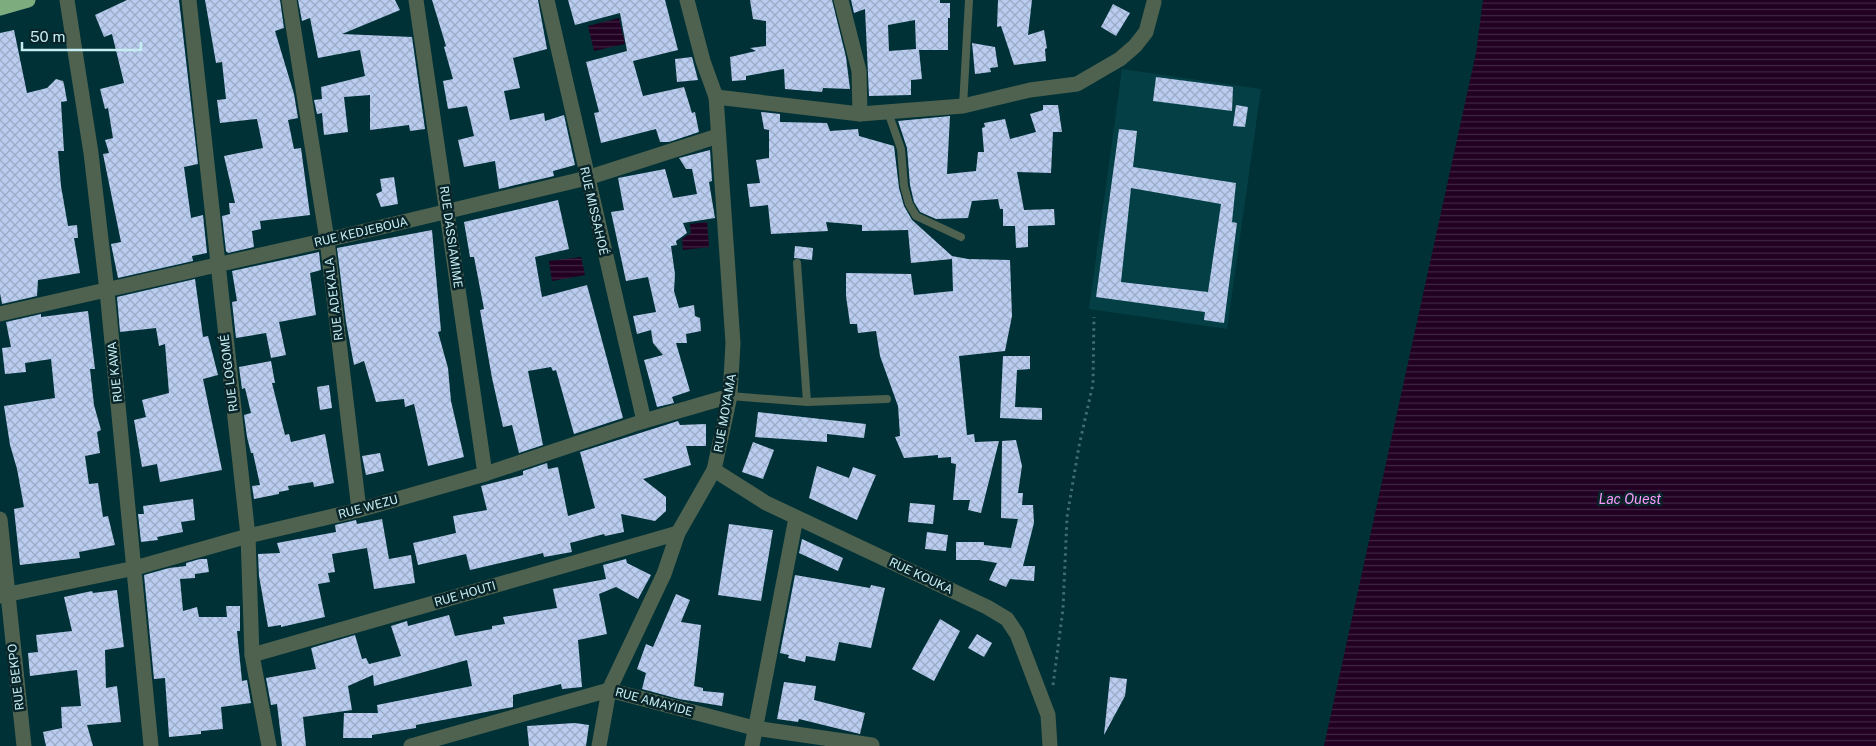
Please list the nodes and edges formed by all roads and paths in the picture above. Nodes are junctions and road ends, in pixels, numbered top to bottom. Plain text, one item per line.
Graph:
1 (28, 0) edge
2 (67, 0) edge
3 (189, 0) edge
4 (289, 0) edge
5 (416, 0) edge
6 (547, 0) edge
7 (687, 0) edge
8 (842, 0) edge
9 (970, 0) edge
10 (1154, 2) dead end
11 (0, 8) edge
12 (716, 97) junction
13 (963, 106) junction
14 (888, 112) junction
15 (860, 114) junction
16 (718, 136) junction
17 (587, 178) junction
18 (447, 211) junction
19 (961, 237) dead end
20 (327, 240) junction
21 (796, 263) dead end
22 (217, 265) junction
23 (107, 291) junction
24 (0, 314) edge
25 (1094, 317) dead end
26 (730, 396) junction
27 (887, 399) dead end
28 (807, 402) junction
29 (644, 421) junction
30 (714, 470) junction
31 (485, 474) junction
32 (359, 510) junction
33 (796, 518) junction
34 (0, 519) edge
35 (678, 533) junction
36 (248, 536) junction
37 (135, 568) junction
38 (3, 595) edge
39 (252, 655) junction
40 (1052, 686) dead end
41 (609, 690) junction
42 (754, 728) junction
43 (436, 743) edge
44 (24, 746) edge
45 (151, 746) edge
46 (269, 746) edge
47 (411, 746) edge
48 (599, 746) edge
49 (752, 746) edge
50 (872, 746) edge
51 (1050, 746) edge

1 - 11 highway
2 - 23 street, RUE KAWA
3 - 22 street, RUE LOGOMÉ
4 - 20 street, RUE ADEKALA
5 - 18 street, RUE DASSIAMIME
6 - 17 street, RUE MISSAHOÉ
7 - 12 street, RUE MOYAMA
8 - 15 street
9 - 13 lane
10 - 13 street
12 - 15 street
12 - 16 street, RUE MOYAMA
13 - 14 street
14 - 15 street
14 - 19 lane
16 - 17 street, RUE KEDJEBOUA
16 - 26 street, RUE MOYAMA
17 - 18 street, RUE KEDJEBOUA
17 - 29 street, RUE MISSAHOÉ
18 - 20 street, RUE KEDJEBOUA
18 - 31 street, RUE DASSIAMIME
20 - 22 street, RUE KEDJEBOUA
20 - 32 street, RUE ADEKALA
21 - 28 lane
22 - 23 street, RUE KEDJEBOUA
22 - 36 street, RUE LOGOMÉ
23 - 24 street, RUE KEDJEBOUA
23 - 37 street, RUE KAWA
25 - 40 path
26 - 28 lane
26 - 29 street, RUE WEZU
26 - 30 street, RUE MOYAMA
27 - 28 lane
29 - 31 street, RUE WEZU
30 - 33 street, RUE KOUKA
30 - 35 street, RUE MOYAMA
31 - 32 street, RUE WEZU
32 - 36 street, RUE WEZU
33 - 42 street
33 - 51 street, RUE KOUKA
34 - 38 street, RUE BEKPO
35 - 39 street, RUE HOUTI
35 - 41 street, RUE MOYAMA
36 - 37 street, RUE WEZU
36 - 39 street, RUE LOGOMÉ
37 - 38 street, RUE WEZU
37 - 45 street, RUE KAWA
38 - 44 street, RUE BEKPO
39 - 46 street, RUE LOGOMÉ
41 - 42 street, RUE AMAYIDE
41 - 43 street, RUE AMAYIDE
41 - 48 street, RUE MOYAMA
42 - 49 street
42 - 50 street, RUE AMAYIDE
43 - 47 street, RUE AMAYIDE

